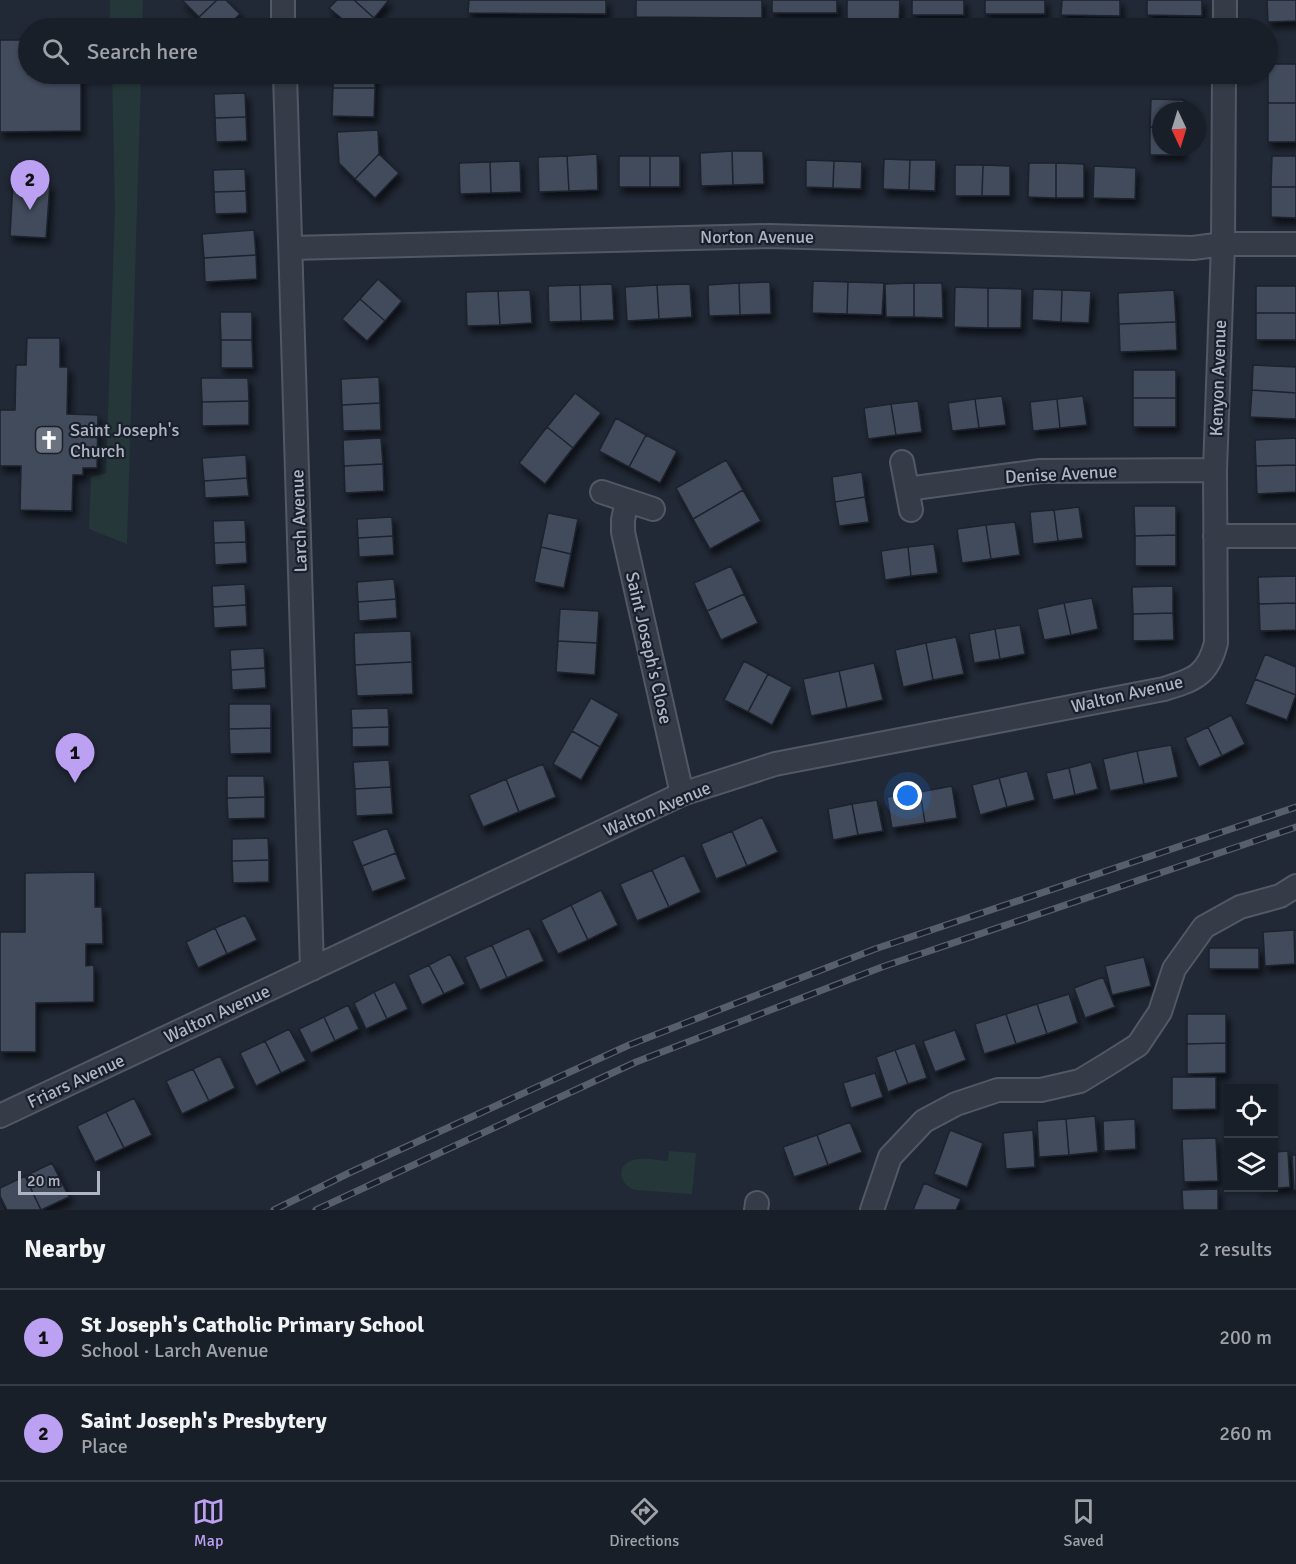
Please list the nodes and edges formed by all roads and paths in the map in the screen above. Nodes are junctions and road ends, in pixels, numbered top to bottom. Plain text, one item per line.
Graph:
1 (283, 0) edge
2 (1225, 0) edge
3 (284, 18) edge
4 (1225, 18) edge
5 (285, 84) edge
6 (1224, 84) edge
7 (1223, 244) junction
8 (1296, 244) edge
9 (291, 248) junction
10 (902, 462) dead end
11 (1215, 470) junction
12 (603, 492) dead end
13 (627, 501) junction
14 (653, 509) dead end
15 (1215, 536) junction
16 (1296, 536) edge
17 (1197, 677) joint
18 (682, 794) junction
19 (1296, 886) edge
20 (312, 969) junction
21 (151, 1046) joint
22 (0, 1116) edge
23 (872, 1210) edge

1 - 3 street
2 - 4 street
5 - 9 street, Larch Avenue
6 - 7 street, Kenyon Avenue
7 - 8 street, Norton Avenue
7 - 9 street, Norton Avenue
7 - 11 street, Kenyon Avenue
9 - 20 street, Larch Avenue
10 - 11 street, Denise Avenue
11 - 15 street, Kenyon Avenue
12 - 13 street
13 - 14 street
13 - 18 street, Saint Joseph's Close
15 - 16 street
15 - 17 street, Kenyon Avenue
17 - 18 street, Walton Avenue
18 - 20 street, Walton Avenue
19 - 23 street
20 - 21 street, Walton Avenue
21 - 22 street, Friars Avenue

